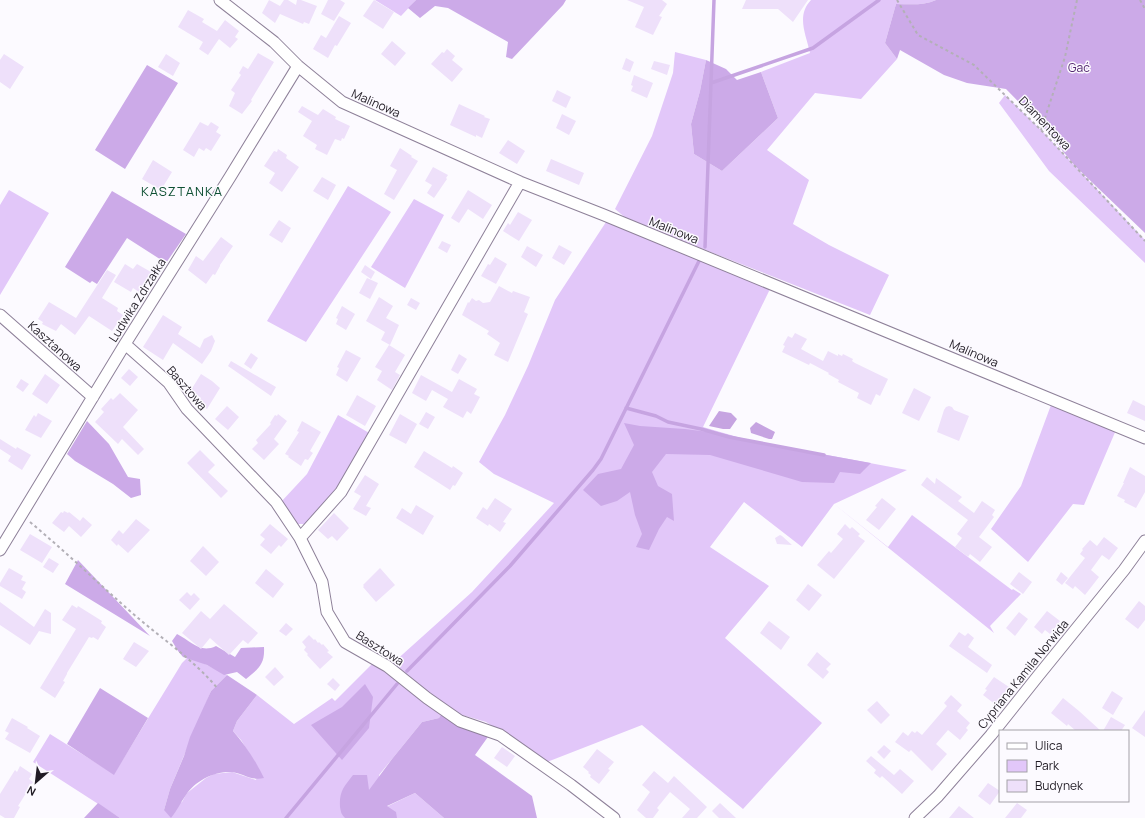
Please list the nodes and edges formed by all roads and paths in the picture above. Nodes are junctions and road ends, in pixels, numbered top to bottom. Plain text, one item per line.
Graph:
1 (220, 0) edge
2 (897, 0) edge
3 (1077, 0) edge
4 (1140, 0) edge
5 (1145, 9) edge
6 (298, 66) junction
7 (1041, 130) junction
8 (520, 182) junction
9 (1145, 240) edge
10 (0, 314) edge
11 (125, 344) junction
12 (93, 398) junction
13 (1145, 438) edge
14 (22, 514) junction
15 (300, 538) junction
16 (1145, 541) edge
17 (0, 550) edge
18 (218, 689) dead end
19 (614, 818) edge
20 (915, 818) edge

1 - 6 street, Malinowa
2 - 7 path, Diamentowa
3 - 7 path
4 - 5 path
6 - 8 street, Malinowa
6 - 11 street, Ludwika Zdrzałka
7 - 9 path, Diamentowa
8 - 13 street, Malinowa
8 - 15 street
10 - 12 street, Kasztanowa
11 - 12 street, Ludwika Zdrzałka
11 - 15 street, Basztowa
12 - 14 street, Ludwika Zdrzałka
14 - 17 street, Ludwika Zdrzałka
14 - 18 path
15 - 19 street, Basztowa
16 - 20 street, Cypriana Kamila Norwida

